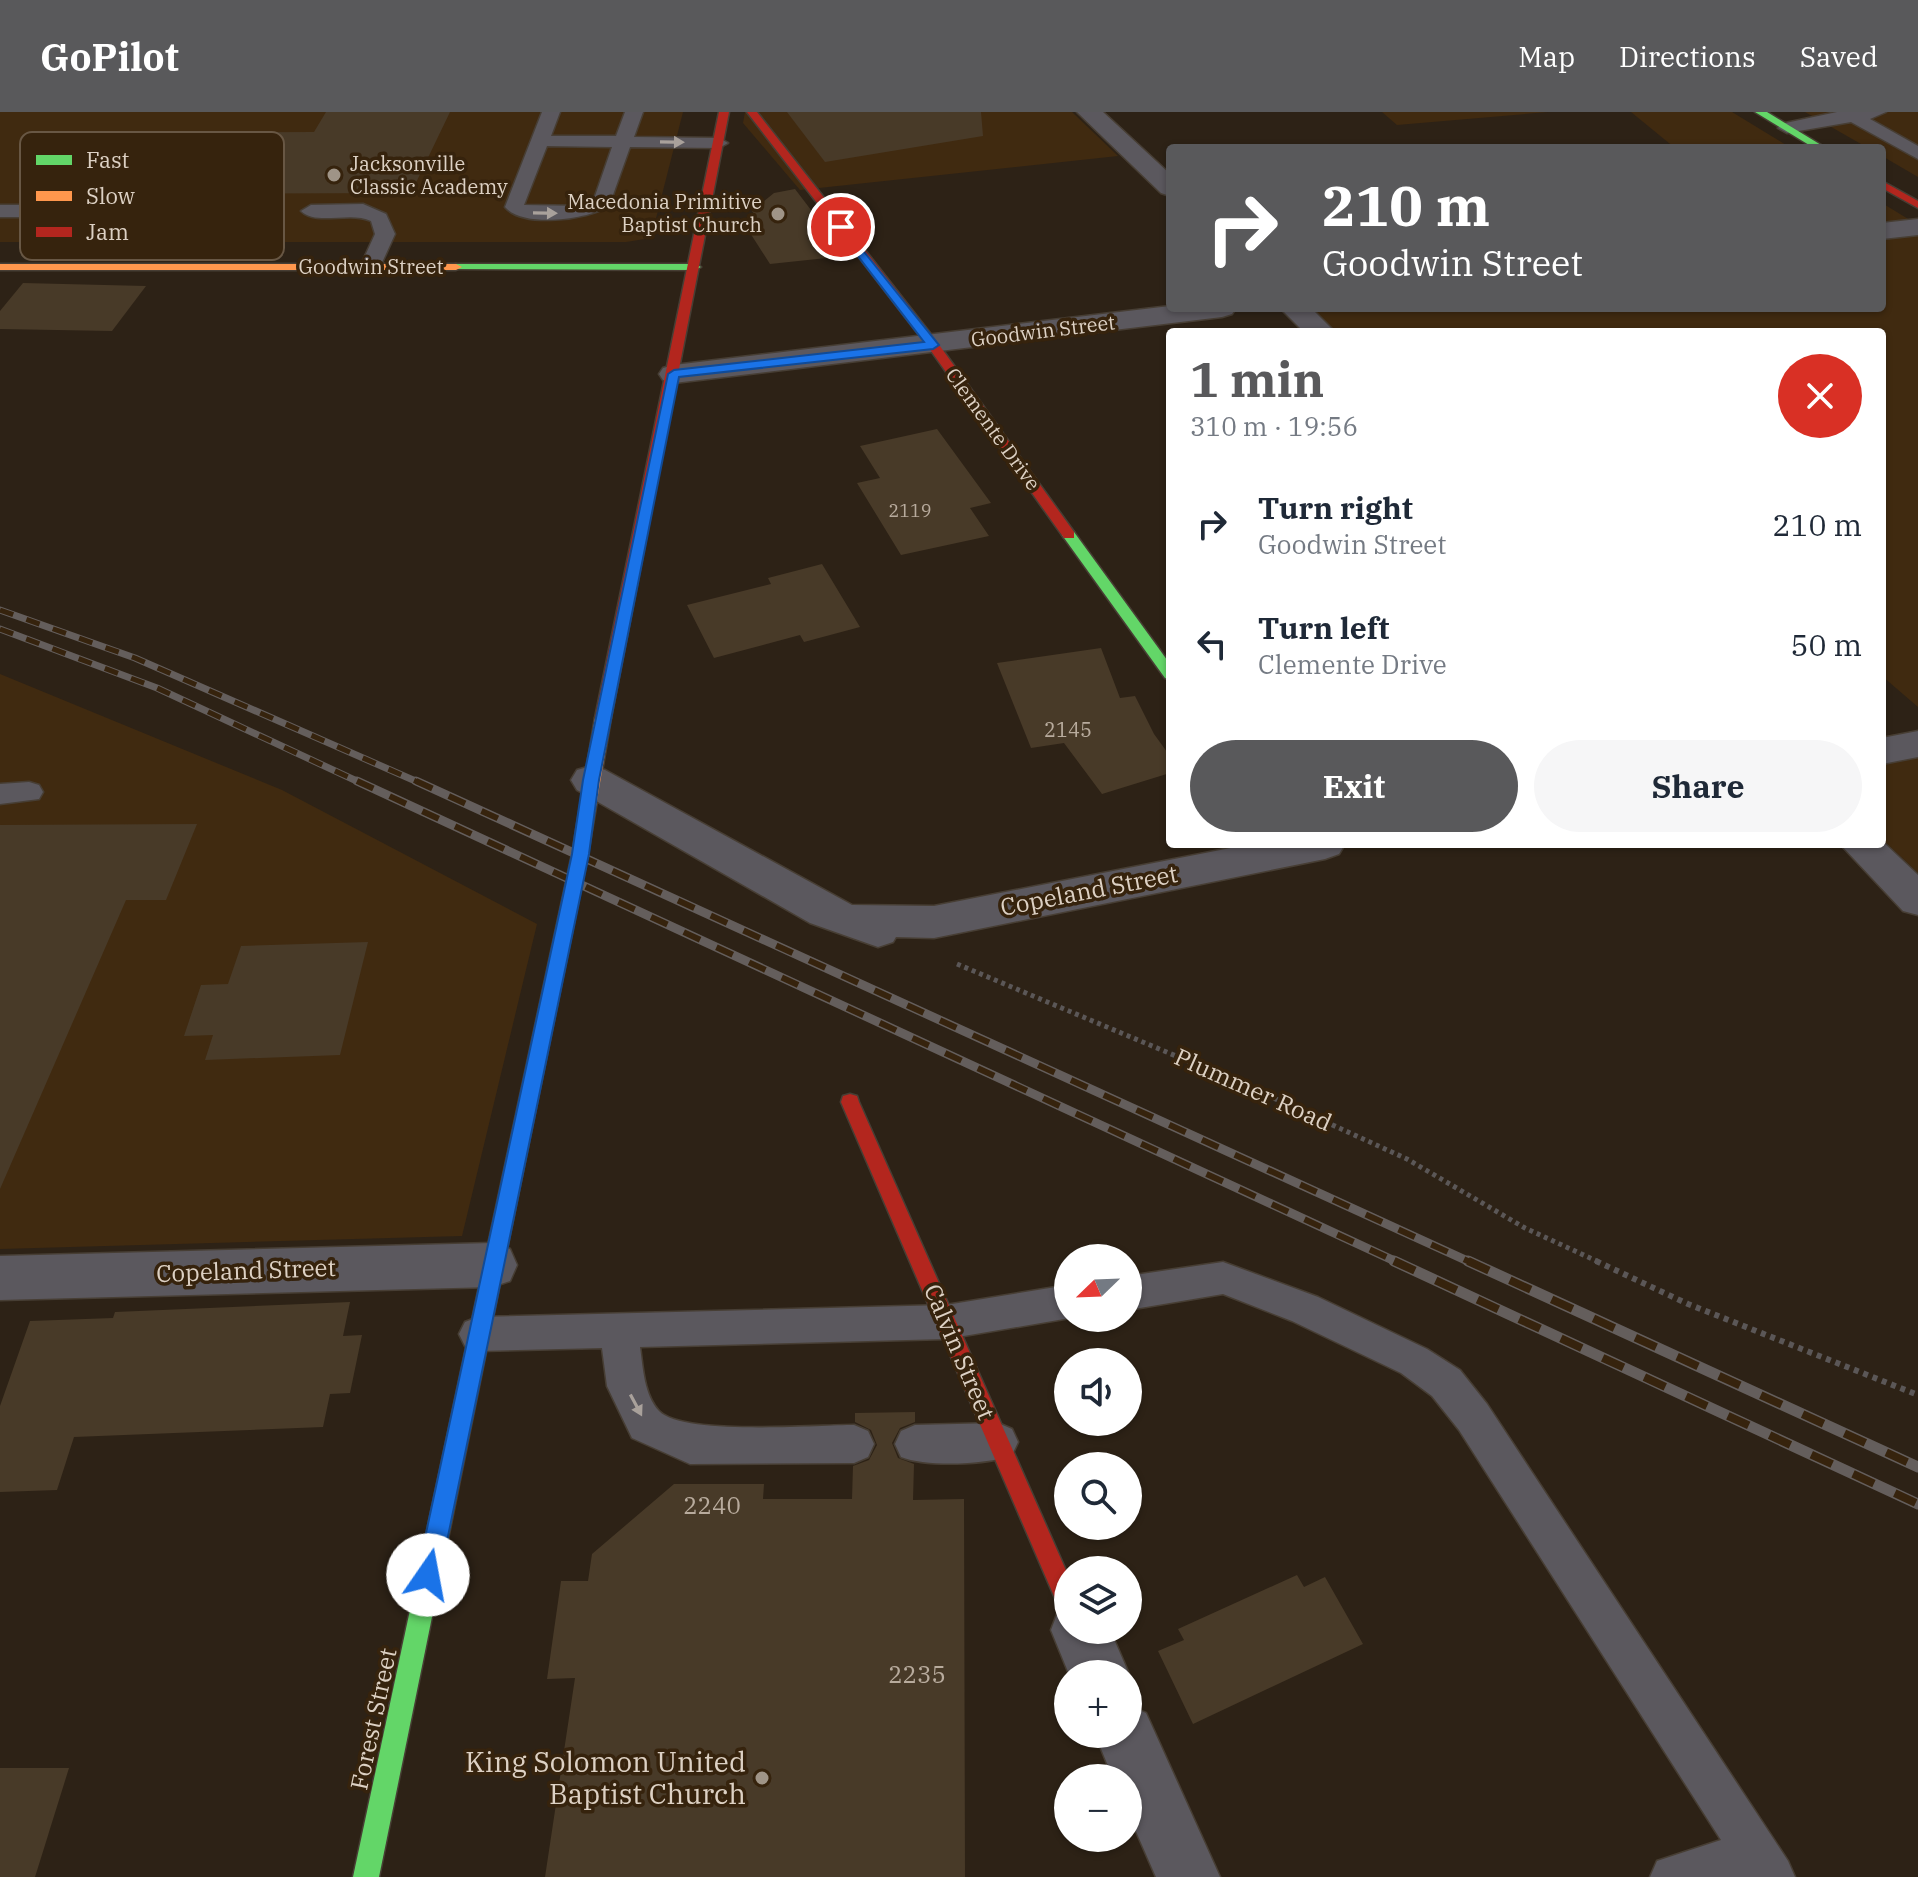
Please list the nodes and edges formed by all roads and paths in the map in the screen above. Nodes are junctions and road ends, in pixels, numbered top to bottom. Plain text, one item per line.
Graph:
1 (551, 112) edge
2 (634, 112) edge
3 (724, 112) edge
4 (752, 112) edge
5 (1089, 112) edge
6 (1760, 112) edge
7 (1877, 112) edge
8 (1849, 114) edge
9 (1787, 128) junction
10 (540, 141) junction
11 (626, 141) junction
12 (719, 143) junction
13 (1814, 144) edge
14 (1916, 152) edge
15 (1166, 184) edge
16 (1886, 186) edge
17 (1918, 205) edge
18 (311, 211) dead end
19 (1918, 227) edge
20 (1886, 231) edge
21 (0, 267) edge
22 (370, 267) junction
23 (695, 267) junction
24 (1191, 312) edge
25 (1298, 312) edge
26 (1316, 328) edge
27 (933, 345) junction
28 (674, 374) junction
29 (1166, 669) edge
30 (1918, 744) edge
31 (1886, 750) edge
32 (591, 780) junction
33 (29, 792) dead end
34 (0, 794) edge
35 (1294, 848) edge
36 (1864, 848) edge
37 (1918, 900) edge
38 (852, 921) junction
39 (899, 940) joint
40 (850, 1102) dead end
41 (492, 1265) junction
42 (0, 1278) edge
43 (1142, 1291) edge
44 (1054, 1304) edge
45 (946, 1322) junction
46 (619, 1330) junction
47 (478, 1334) junction
48 (1918, 1395) edge
49 (998, 1442) junction
50 (854, 1444) dead end
51 (915, 1444) dead end
52 (1054, 1570) edge
53 (1131, 1748) edge
54 (1764, 1865) edge
55 (366, 1877) edge
56 (1188, 1877) edge
57 (1673, 1877) edge

1 - 10 lane
2 - 11 lane
3 - 12 street, Forest Street
4 - 27 street, Clemente Drive
5 - 15 street
6 - 9 street
7 - 8 lane
8 - 9 lane
8 - 14 lane
9 - 13 street
10 - 11 lane
10 -> 11 lane
11 -> 12 lane
12 - 23 street, Forest Street
16 - 17 street
18 - 22 lane
19 - 20 street
21 - 22 street, Goodwin Street
22 - 23 street, Goodwin Street
23 - 28 street, Forest Street
24 - 27 street, Goodwin Street
25 - 26 street
27 - 28 street, Goodwin Street
27 - 29 street, Clemente Drive
28 - 32 street, Forest Street
30 - 31 street
32 - 38 street
32 - 41 street, Forest Street
33 - 34 lane
35 - 38 street, Copeland Street
36 - 37 street
38 - 39 street
39 - 48 path, Plummer Road
40 - 45 street, Calvin Street
41 - 42 street, Copeland Street
41 - 47 street, Forest Street
43 - 54 lane
44 - 45 lane
45 - 46 lane
45 - 49 street, Calvin Street
46 - 47 lane
46 -> 50 lane
47 - 55 street, Forest Street
49 - 51 lane
49 - 52 street, Calvin Street
53 - 56 street
54 - 57 lane

